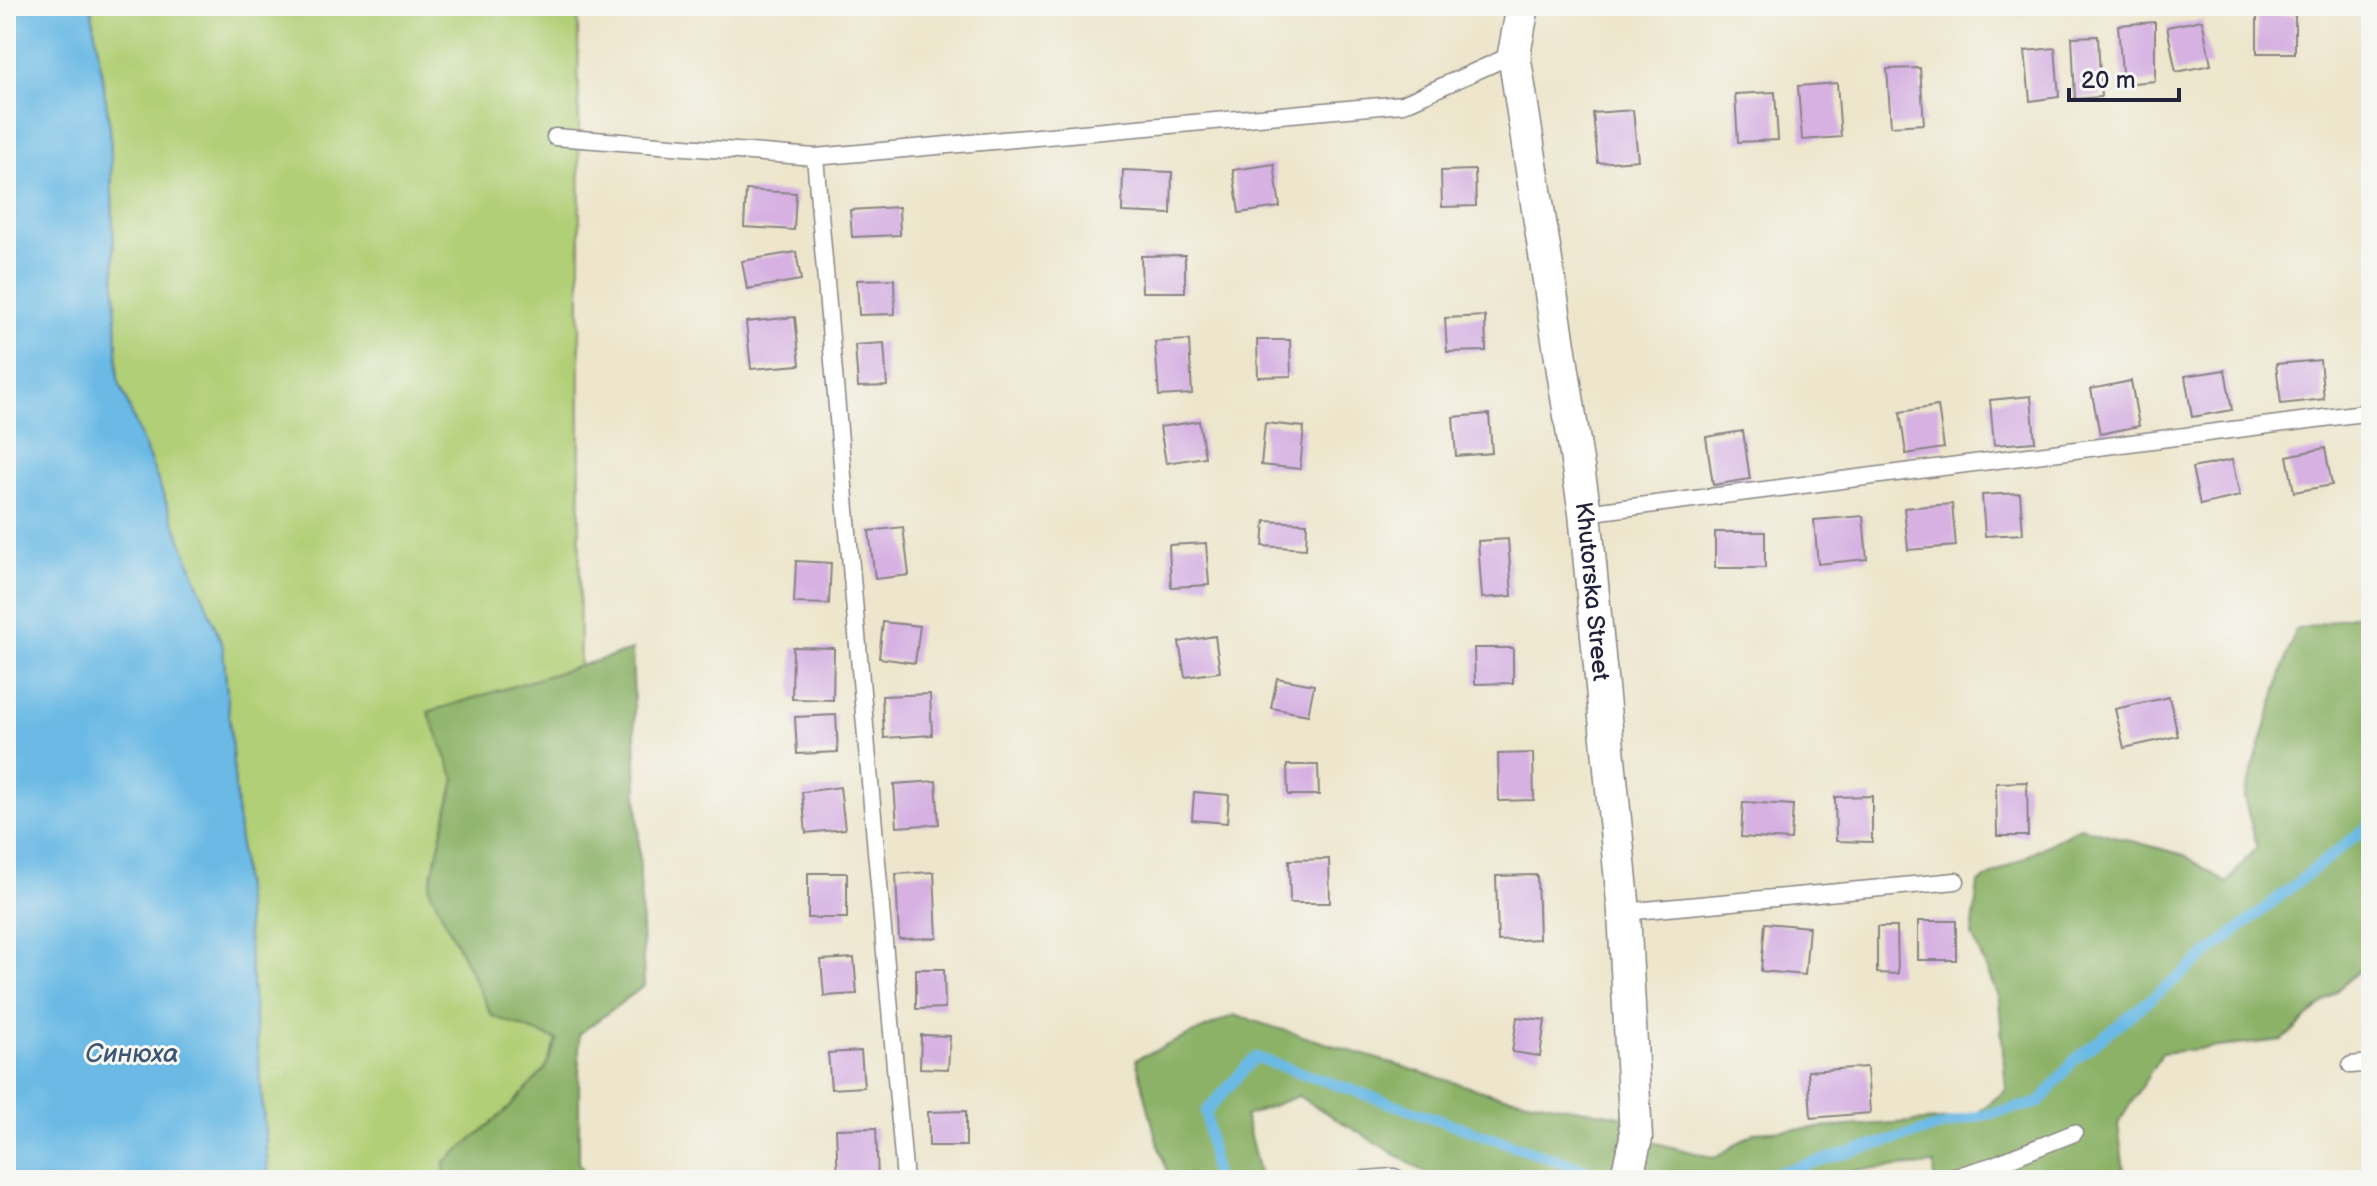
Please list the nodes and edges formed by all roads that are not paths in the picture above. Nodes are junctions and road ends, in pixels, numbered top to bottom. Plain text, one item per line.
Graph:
1 (1523, 6) edge
2 (1514, 54) junction
3 (555, 137) dead end
4 (815, 157) junction
5 (2371, 412) edge
6 (1585, 513) junction
7 (1956, 881) dead end
8 (1624, 912) junction
9 (2371, 1063) edge
10 (2351, 1065) dead end
11 (2074, 1133) dead end
12 (905, 1180) edge
13 (1353, 1180) edge
14 (1400, 1180) edge
15 (1626, 1180) edge
16 (1945, 1180) edge

1 - 2 street, Khutorska Street
2 - 4 lane
2 - 6 street, Khutorska Street
3 - 4 lane
4 - 12 lane
5 - 6 lane
6 - 8 street, Khutorska Street
7 - 8 lane
8 - 15 street, Khutorska Street
9 - 10 lane
11 - 16 lane
13 - 14 lane

